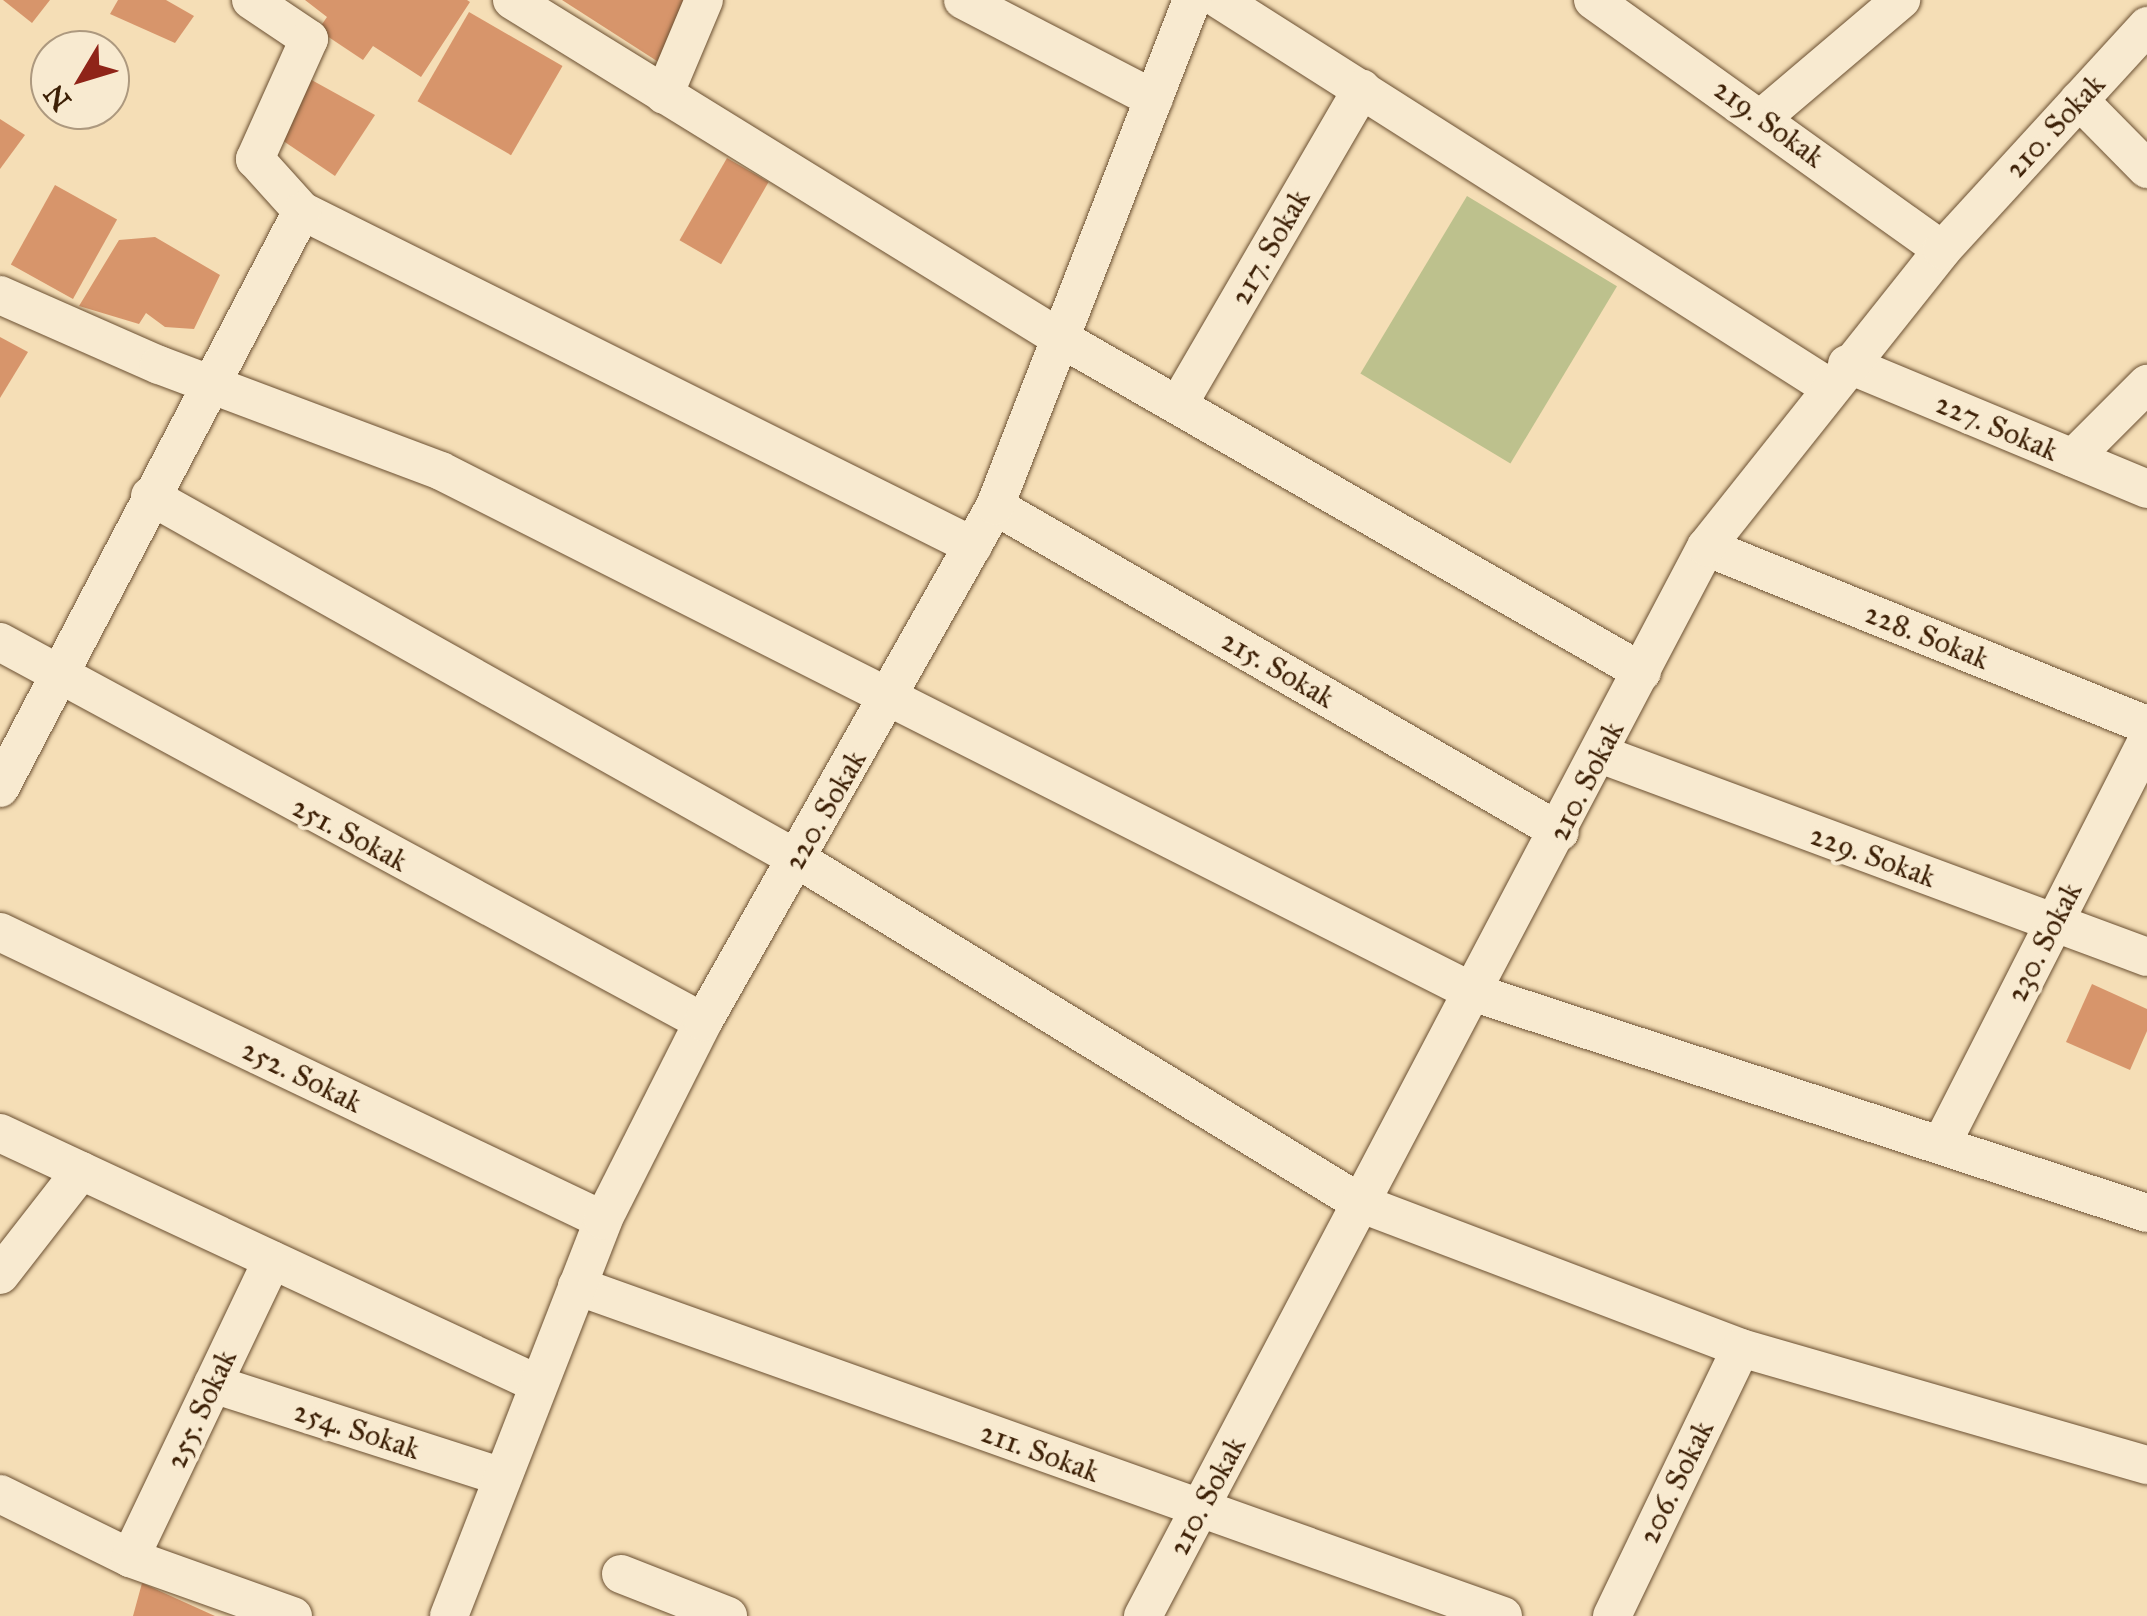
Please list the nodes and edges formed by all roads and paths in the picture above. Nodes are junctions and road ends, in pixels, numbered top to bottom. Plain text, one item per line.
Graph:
1 (251, 0) edge
2 (512, 0) edge
3 (704, 0) edge
4 (963, 0) edge
5 (1192, 0) edge
6 (1220, 0) edge
7 (1594, 0) edge
8 (1901, 0) edge
9 (2147, 26) edge
10 (1362, 89) junction
11 (664, 95) junction
12 (1154, 99) junction
13 (2079, 100) junction
14 (1764, 116) junction
15 (2147, 169) edge
16 (302, 211) junction
17 (1942, 250) junction
18 (0, 294) edge
19 (1060, 338) junction
20 (1838, 376) junction
21 (209, 383) junction
22 (2147, 384) edge
23 (1178, 405) junction
24 (2072, 458) junction
25 (2147, 489) edge
26 (150, 496) junction
27 (995, 506) junction
28 (974, 546) junction
29 (1706, 547) junction
30 (0, 642) edge
31 (1642, 672) junction
32 (57, 677) junction
33 (889, 697) junction
34 (2147, 726) edge
35 (2147, 740) edge
36 (1600, 754) junction
37 (0, 788) edge
38 (1560, 832) junction
39 (796, 859) junction
40 (2054, 923) junction
41 (0, 932) edge
42 (2147, 957) edge
43 (1475, 993) junction
44 (703, 1022) junction
45 (0, 1133) edge
46 (1941, 1144) junction
47 (81, 1171) junction
48 (1362, 1204) junction
49 (2144, 1205) edge
50 (603, 1220) junction
51 (272, 1260) junction
52 (0, 1274) edge
53 (577, 1286) junction
54 (1740, 1348) junction
55 (213, 1384) junction
56 (538, 1384) junction
57 (2147, 1465) edge
58 (502, 1476) junction
59 (0, 1494) edge
60 (1200, 1509) junction
61 (130, 1558) junction
62 (621, 1574) dead end
63 (294, 1616) edge
64 (448, 1616) edge
65 (728, 1616) edge
66 (1143, 1616) edge
67 (1503, 1616) edge
68 (1612, 1616) edge

1 - 16 street
2 - 11 street
3 - 11 street
4 - 12 street
5 - 12 street, 220. Sokak
6 - 10 street, 227. Sokak
7 - 14 street, 219. Sokak
8 - 14 street
9 - 13 street, 210. Sokak
10 - 20 street, 227. Sokak
10 - 23 street, 217. Sokak
11 - 19 street
12 - 19 street, 220. Sokak
13 - 15 street
13 - 17 street, 210. Sokak
14 - 17 street, 219. Sokak
16 - 21 street
16 - 28 street
17 - 20 street, 210. Sokak
18 - 21 street
19 - 23 street
19 - 27 street, 220. Sokak
20 - 24 street, 227. Sokak
20 - 29 street, 210. Sokak
21 - 26 street
21 - 33 street
22 - 24 street
23 - 31 street
24 - 25 street, 227. Sokak
26 - 32 street
26 - 39 street
27 - 28 street, 220. Sokak
27 - 38 street, 215. Sokak
28 - 33 street, 220. Sokak
29 - 31 street, 210. Sokak
29 - 34 street, 228. Sokak
30 - 32 street, 251. Sokak
31 - 36 street, 210. Sokak
32 - 37 street
32 - 44 street, 251. Sokak
33 - 39 street, 220. Sokak
33 - 43 street
35 - 40 street, 230. Sokak
36 - 38 street, 210. Sokak
36 - 40 street, 229. Sokak
38 - 43 street, 210. Sokak
39 - 44 street, 220. Sokak
39 - 48 street
40 - 42 street, 229. Sokak
40 - 46 street, 230. Sokak
41 - 50 street, 252. Sokak
43 - 46 street
43 - 48 street, 210. Sokak
44 - 50 street, 220. Sokak
45 - 47 street
46 - 49 street
47 - 51 street
47 - 52 street
48 - 54 street
48 - 60 street, 210. Sokak
50 - 53 street, 220. Sokak
51 - 55 street, 255. Sokak
51 - 56 street
53 - 56 street, 220. Sokak
53 - 60 street, 211. Sokak
54 - 57 street
54 - 68 street, 206. Sokak
55 - 58 street, 254. Sokak
55 - 61 street, 255. Sokak
56 - 58 street, 220. Sokak
58 - 64 street, 220. Sokak
59 - 61 street
60 - 66 street, 210. Sokak
60 - 67 street, 211. Sokak
61 - 63 street
62 - 65 street

